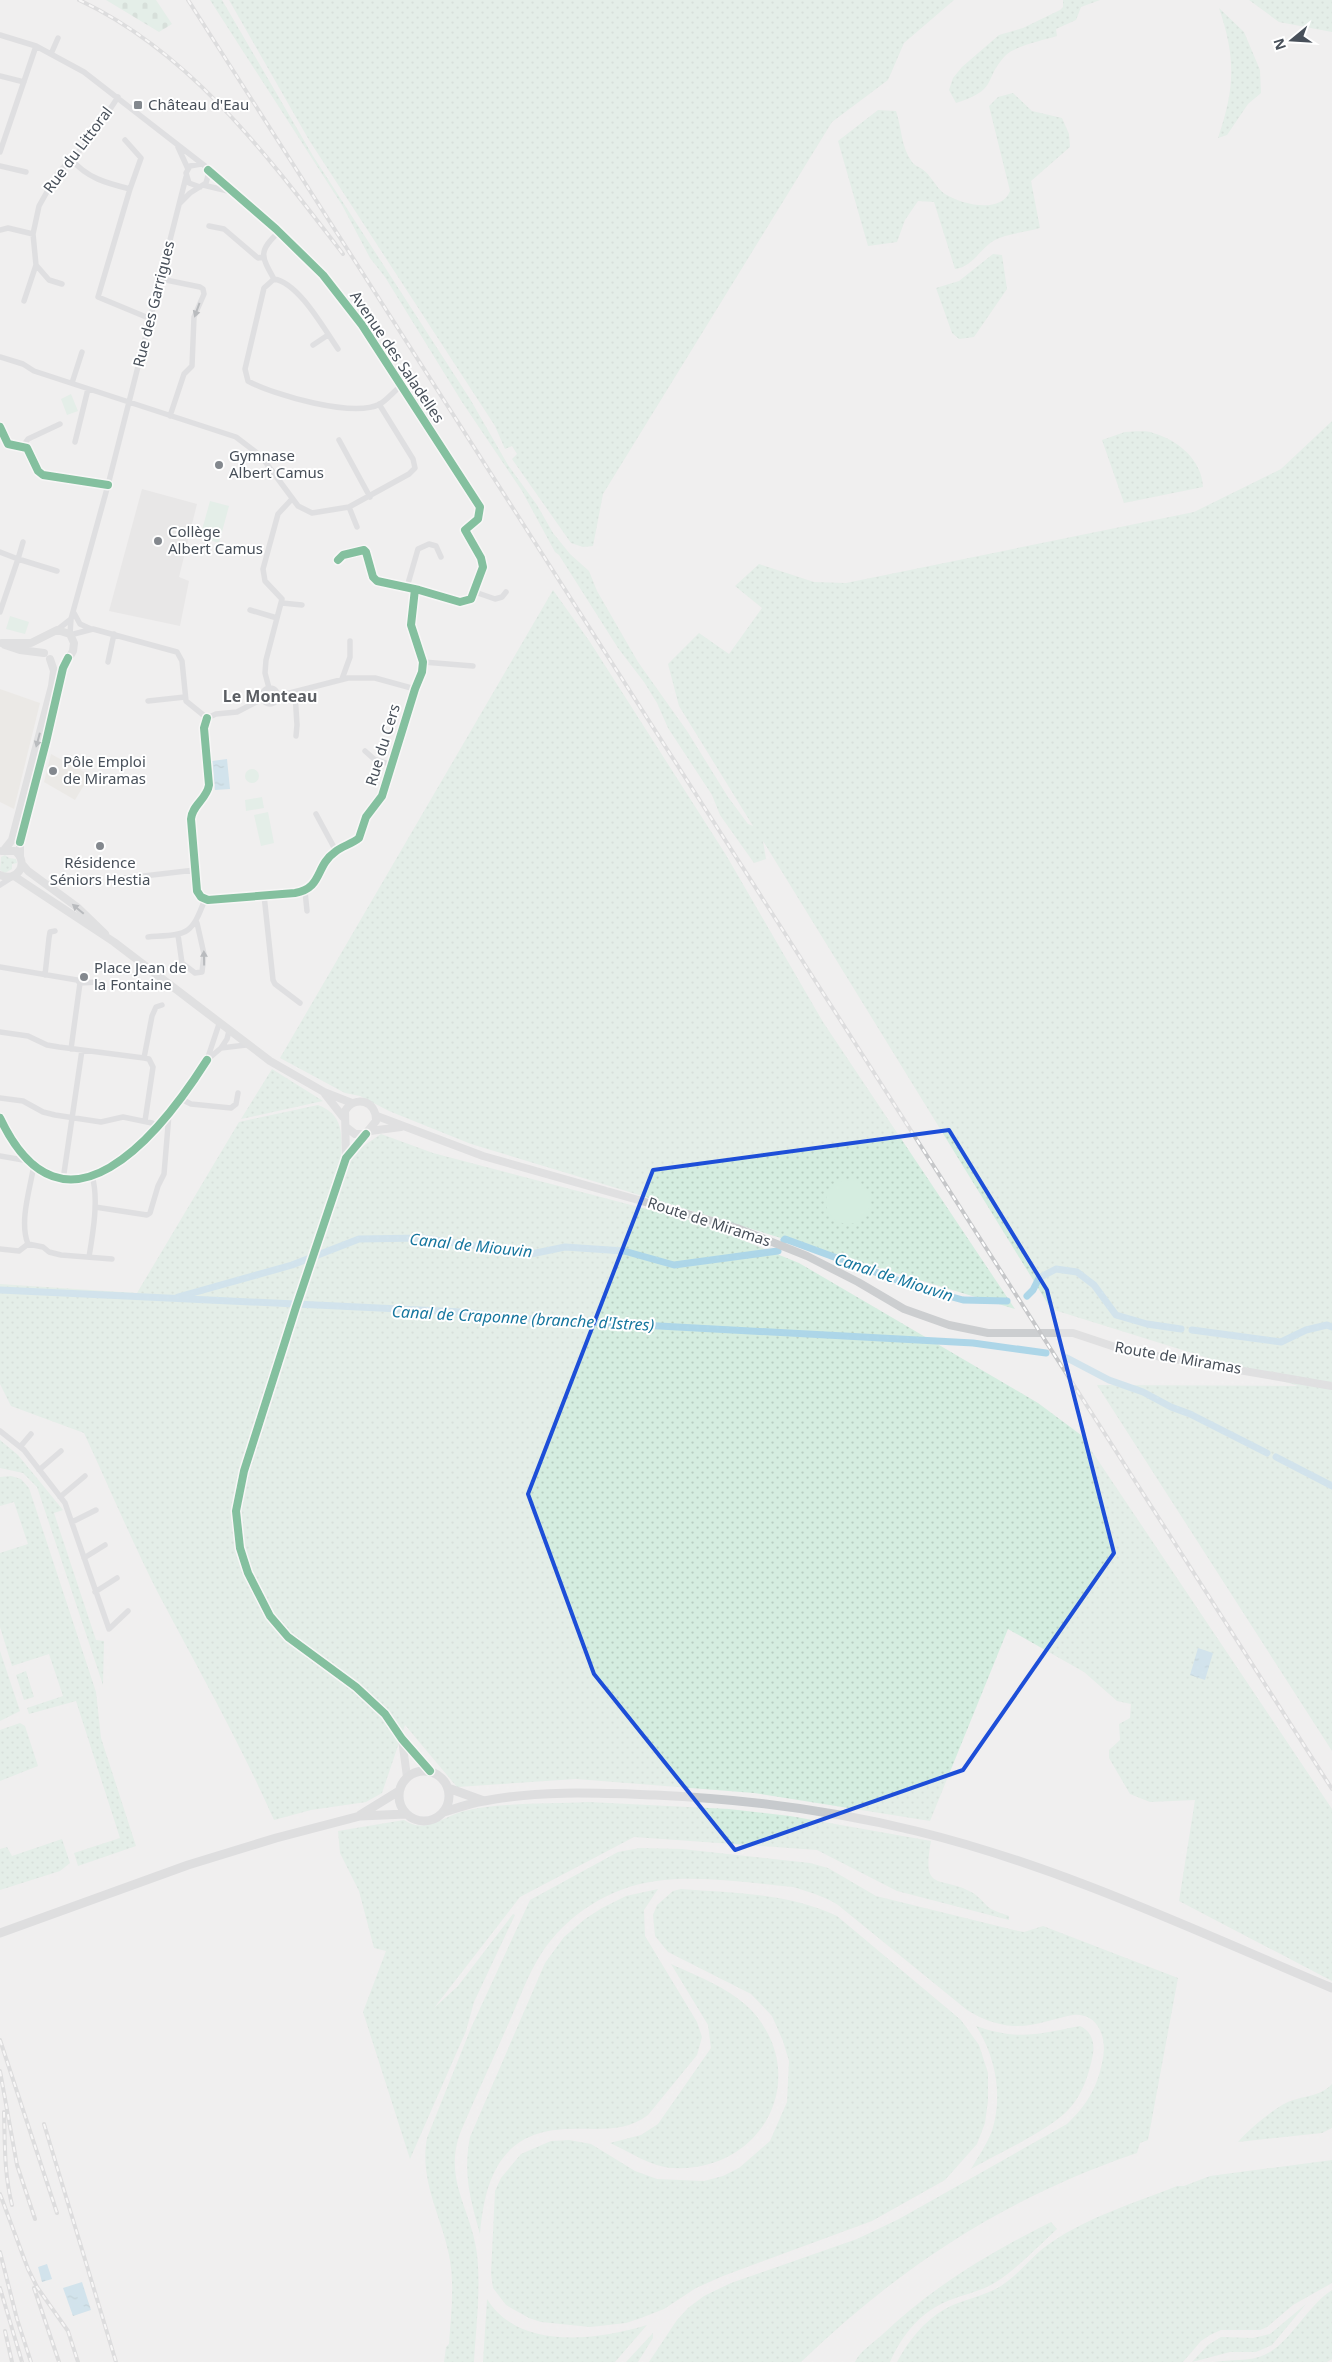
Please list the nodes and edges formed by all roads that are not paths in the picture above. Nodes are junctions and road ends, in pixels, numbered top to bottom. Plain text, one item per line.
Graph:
1 (0, 35) edge
2 (58, 38) dead end
3 (36, 46) junction
4 (51, 54) junction
5 (0, 76) edge
6 (24, 82) junction
7 (118, 97) junction
8 (125, 140) dead end
9 (177, 145) junction
10 (0, 152) edge
11 (71, 159) junction
12 (201, 164) junction
13 (0, 166) edge
14 (188, 169) junction
15 (208, 170) junction
16 (26, 172) dead end
17 (186, 177) junction
18 (202, 186) junction
19 (130, 189) junction
20 (230, 191) junction
21 (179, 204) junction
22 (209, 226) dead end
23 (0, 230) edge
24 (279, 232) junction
25 (33, 234) junction
26 (262, 257) junction
27 (36, 265) junction
28 (161, 279) junction
29 (274, 279) junction
30 (62, 284) dead end
31 (24, 301) dead end
32 (151, 319) junction
33 (328, 335) junction
34 (313, 346) dead end
35 (338, 349) dead end
36 (82, 352) dead end
37 (0, 356) edge
38 (72, 383) junction
39 (401, 386) junction
40 (88, 389) junction
41 (129, 403) junction
42 (379, 404) junction
43 (170, 416) junction
44 (60, 424) dead end
45 (0, 427) edge
46 (339, 440) dead end
47 (74, 442) dead end
48 (23, 446) junction
49 (108, 485) junction
50 (370, 497) junction
51 (292, 500) junction
52 (349, 507) junction
53 (357, 527) dead end
54 (23, 542) dead end
55 (0, 552) edge
56 (441, 557) dead end
57 (18, 559) junction
58 (338, 560) dead end
59 (57, 571) dead end
60 (406, 587) junction
61 (415, 589) junction
62 (475, 592) junction
63 (506, 592) dead end
64 (282, 603) junction
65 (302, 605) dead end
66 (250, 610) dead end
67 (0, 612) edge
68 (73, 616) junction
69 (277, 618) junction
70 (93, 629) junction
71 (57, 630) junction
72 (82, 632) junction
73 (114, 634) junction
74 (70, 635) junction
75 (46, 636) junction
76 (350, 641) dead end
77 (1, 643) edge
78 (74, 645) junction
79 (47, 656) junction
80 (68, 658) junction
81 (108, 662) dead end
82 (423, 662) junction
83 (473, 666) dead end
84 (342, 679) junction
85 (269, 688) junction
86 (415, 689) junction
87 (294, 694) junction
88 (278, 696) junction
89 (185, 697) junction
90 (262, 699) junction
91 (148, 702) dead end
92 (207, 718) junction
93 (296, 736) dead end
94 (365, 751) dead end
95 (392, 765) junction
96 (316, 814) dead end
97 (2, 851) edge
98 (336, 851) junction
99 (21, 860) junction
100 (195, 870) junction
101 (0, 875) edge
102 (12, 877) junction
103 (118, 879) dead end
104 (0, 885) edge
105 (305, 891) junction
106 (264, 895) junction
107 (206, 899) junction
108 (307, 911) dead end
109 (197, 923) junction
110 (55, 931) dead end
111 (178, 935) junction
112 (148, 938) dead end
113 (114, 942) junction
114 (0, 967) edge
115 (45, 975) junction
116 (98, 982) dead end
117 (80, 983) junction
118 (300, 1003) dead end
119 (162, 1005) dead end
120 (219, 1024) junction
121 (229, 1031) junction
122 (0, 1032) edge
123 (246, 1045) junction
124 (221, 1048) junction
125 (70, 1049) junction
126 (82, 1050) junction
127 (144, 1058) junction
128 (207, 1060) junction
129 (324, 1092) junction
130 (238, 1093) dead end
131 (0, 1098) edge
132 (181, 1099) junction
133 (352, 1103) junction
134 (169, 1114) junction
135 (377, 1116) junction
136 (343, 1117) junction
137 (0, 1118) edge
138 (73, 1118) junction
139 (145, 1121) junction
140 (157, 1127) junction
141 (346, 1127) junction
142 (403, 1127) junction
143 (368, 1132) junction
144 (0, 1156) edge
145 (346, 1158) junction
146 (29, 1160) junction
147 (34, 1165) junction
148 (92, 1176) junction
149 (63, 1180) junction
150 (95, 1207) junction
151 (28, 1244) junction
152 (0, 1250) edge
153 (89, 1256) junction
154 (112, 1259) dead end
155 (1332, 1386) edge
156 (0, 1431) edge
157 (30, 1434) dead end
158 (20, 1447) junction
159 (61, 1451) dead end
160 (39, 1470) junction
161 (85, 1476) dead end
162 (60, 1497) junction
163 (96, 1510) dead end
164 (72, 1522) junction
165 (105, 1545) dead end
166 (84, 1558) junction
167 (117, 1578) dead end
168 (95, 1592) junction
169 (128, 1611) dead end
170 (402, 1739) junction
171 (430, 1771) junction
172 (407, 1777) junction
173 (448, 1788) junction
174 (399, 1791) junction
175 (484, 1801) junction
176 (444, 1812) junction
177 (406, 1814) junction
178 (360, 1816) junction
179 (0, 1932) edge
180 (1332, 1988) edge

1 - 3 street
2 - 4 street
3 - 4 street
3 - 6 street
4 - 7 street
5 - 6 street
6 - 10 street
7 - 9 street
7 - 11 street, Rue du Littoral
8 - 19 street
9 - 12 street
9 - 14 street
11 - 19 street
11 - 25 street, Rue du Littoral
12 - 14 street
12 - 15 street
13 - 16 street
14 - 17 street
15 - 18 street
15 - 20 street, Avenue des Saladelles
17 - 18 street
17 - 21 street, Rue des Garrigues
18 - 20 street, Avenue des Saladelles
18 - 21 street
19 - 32 street
20 - 24 street, Avenue des Saladelles
21 - 28 street, Rue des Garrigues
22 - 26 street
23 - 25 street
24 - 26 street
24 - 39 street, Avenue des Saladelles
25 - 27 street, Rue du Littoral
26 - 29 street
27 - 30 street
27 - 31 street, Rue du Littoral
28 - 32 street, Rue des Garrigues
28 -> 43 street
29 - 33 street
29 - 42 street
32 - 41 street, Rue des Garrigues
33 - 34 street
33 - 35 street
36 - 38 street
37 - 38 street
38 - 40 street
39 - 42 street
39 - 62 street, Avenue des Saladelles
40 - 41 street
40 - 47 street
41 - 43 street
41 - 49 street, Rue des Garrigues
42 - 50 street
43 - 51 street
44 - 48 street
45 - 48 street
46 - 50 street
48 - 49 street
49 - 68 street, Rue des Garrigues
50 - 52 street
51 - 52 street
51 - 64 street
52 - 53 street
54 - 57 street
55 - 57 street
56 - 60 street
57 - 59 street
57 - 67 street
58 - 60 street
60 - 61 street
61 - 62 street
61 - 82 street
62 - 63 street
64 - 65 street
64 - 69 street
66 - 69 street
68 - 70 street
68 - 71 street
68 - 74 street
69 - 85 street
70 - 72 street
70 - 73 street
71 - 74 main road
71 - 75 main road
72 - 74 street
72 - 78 street
73 - 81 street
73 - 89 street
74 - 78 main road
75 - 77 main road
75 - 79 main road
76 - 84 street
77 - 79 main road
78 - 80 main road
79 - 80 main road
79 -> 97 main road
80 - 99 main road
82 - 83 street
82 - 86 street, Rue du Cers
84 - 86 street
84 - 87 street
85 - 88 street
85 - 90 street
86 - 95 street, Rue du Cers
87 - 88 street
87 - 93 street
88 - 90 street
89 - 91 street
89 - 92 street
90 - 92 street
92 - 100 street
94 - 95 street
95 - 98 street, Rue du Cers
96 - 98 street
97 - 99 main road
98 - 105 street
99 - 102 main road
113 -> 99 main road
100 - 103 street
100 - 107 street
101 - 102 main road
102 - 104 street
102 - 113 main road
105 - 106 street
105 - 108 street
106 - 107 street
106 - 118 street
107 - 109 street
109 - 111 street
111 -> 109 street
110 - 115 street
111 - 112 street
113 - 120 main road
114 - 115 street
115 - 117 street
116 - 117 street
117 - 125 street
119 - 127 street
120 - 121 main road
120 - 128 street
121 - 123 main road
121 - 124 street
122 - 125 street
123 - 124 street
123 - 129 main road
124 - 128 street
125 - 126 street
126 - 127 street
126 - 138 street
127 - 139 street
128 - 132 street
129 - 133 main road
129 - 136 main road
130 - 132 street
131 - 138 street
132 - 134 street
133 - 135 main road
133 - 136 main road
134 - 140 street
134 - 150 street
135 - 142 main road, Route de Miramas
135 - 143 main road
136 - 141 main road
137 - 146 street
138 - 139 street
138 - 149 street
139 - 140 street
140 - 148 street
141 - 143 main road
141 - 145 main road
142 - 143 main road, Route de Miramas
142 - 155 main road, Route de Miramas
143 - 145 main road
144 - 146 street
145 - 170 main road
146 - 147 street
147 - 149 street
147 - 151 street
148 - 149 street
148 - 150 street
150 - 153 street
151 - 152 street
151 - 153 street
153 - 154 street
156 - 158 street
157 - 158 street
158 - 160 street
159 - 160 street
160 - 162 street
161 - 162 street
162 - 164 street
163 - 164 street
164 - 166 street
165 - 166 street
166 - 168 street
167 - 168 street
168 - 169 street
170 - 171 main road
170 - 172 main road
171 - 172 main road
171 - 173 main road
172 - 174 main road
173 - 175 main road
173 - 176 main road
174 - 177 main road
174 - 178 main road
175 - 176 main road
175 - 180 main road
176 - 177 main road
177 - 178 main road
178 - 179 main road

